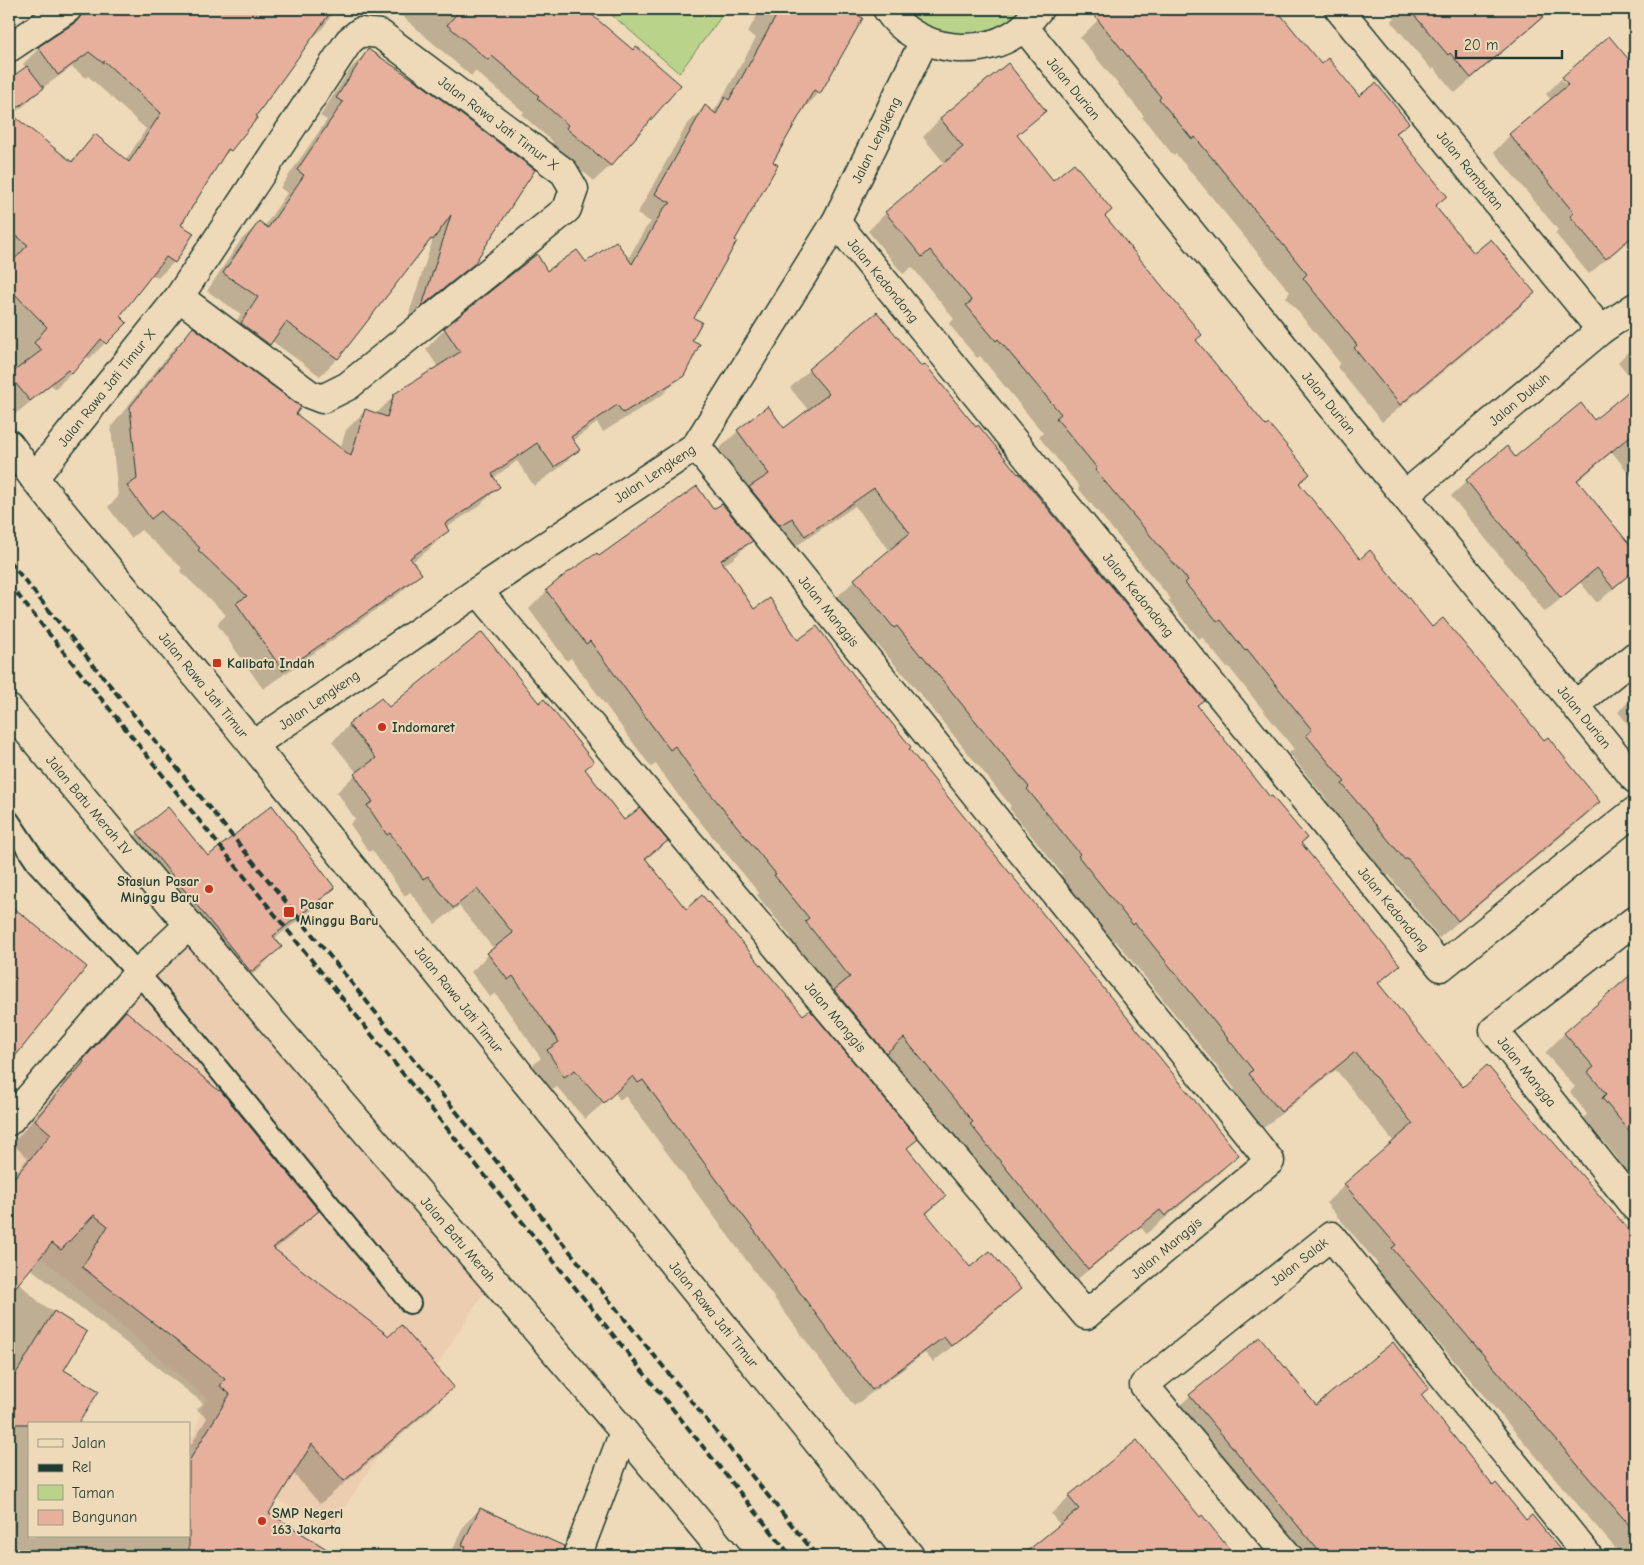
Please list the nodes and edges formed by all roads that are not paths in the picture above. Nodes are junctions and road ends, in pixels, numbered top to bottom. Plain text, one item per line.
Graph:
1 (67, 9) edge
2 (887, 9) edge
3 (1339, 9) edge
4 (1031, 18) edge
5 (924, 41) junction
6 (9, 48) edge
7 (836, 222) junction
8 (179, 296) junction
9 (1635, 307) edge
10 (1601, 330) junction
11 (9, 444) edge
12 (696, 446) junction
13 (34, 478) junction
14 (1405, 496) junction
15 (478, 591) junction
16 (1635, 656) edge
17 (1575, 704) junction
18 (9, 709) edge
19 (253, 744) junction
20 (1635, 779) edge
21 (1635, 811) edge
22 (9, 821) edge
23 (1635, 920) edge
24 (189, 925) junction
25 (137, 974) junction
26 (9, 1121) edge
27 (1635, 1207) edge
28 (410, 1303) dead end
29 (624, 1432) junction
30 (577, 1556) edge
31 (727, 1556) edge
32 (910, 1556) edge
33 (1288, 1556) edge
34 (1588, 1556) edge

1 - 6 street
2 - 5 street
3 - 10 street, Jalan Rambutan
4 - 5 street
4 - 14 street, Jalan Durian
5 - 7 street, Jalan Lengkeng
7 - 12 street, Jalan Lengkeng
7 - 21 street, Jalan Kedondong
8 - 8 street, Jalan Rawa Jati Timur X
8 - 13 street, Jalan Rawa Jati Timur X
9 - 10 street, Jalan Dukuh
10 - 14 street, Jalan Dukuh
11 - 13 street, Jalan Rawa Jati Timur
12 - 15 street, Jalan Lengkeng
12 - 15 street, Jalan Manggis
13 - 19 street, Jalan Rawa Jati Timur
14 - 17 street, Jalan Durian
15 - 19 street, Jalan Lengkeng
16 - 17 street
17 - 20 street, Jalan Durian
18 - 24 street, Jalan Batu Merah IV
19 - 32 street, Jalan Rawa Jati Timur
22 - 25 lane
23 - 27 street, Jalan Mangga
24 - 25 street
24 - 29 street, Jalan Batu Merah
25 - 26 street
25 - 28 lane
29 - 30 street
29 - 31 street, Jalan Batu Merah
33 - 34 street, Jalan Salak

